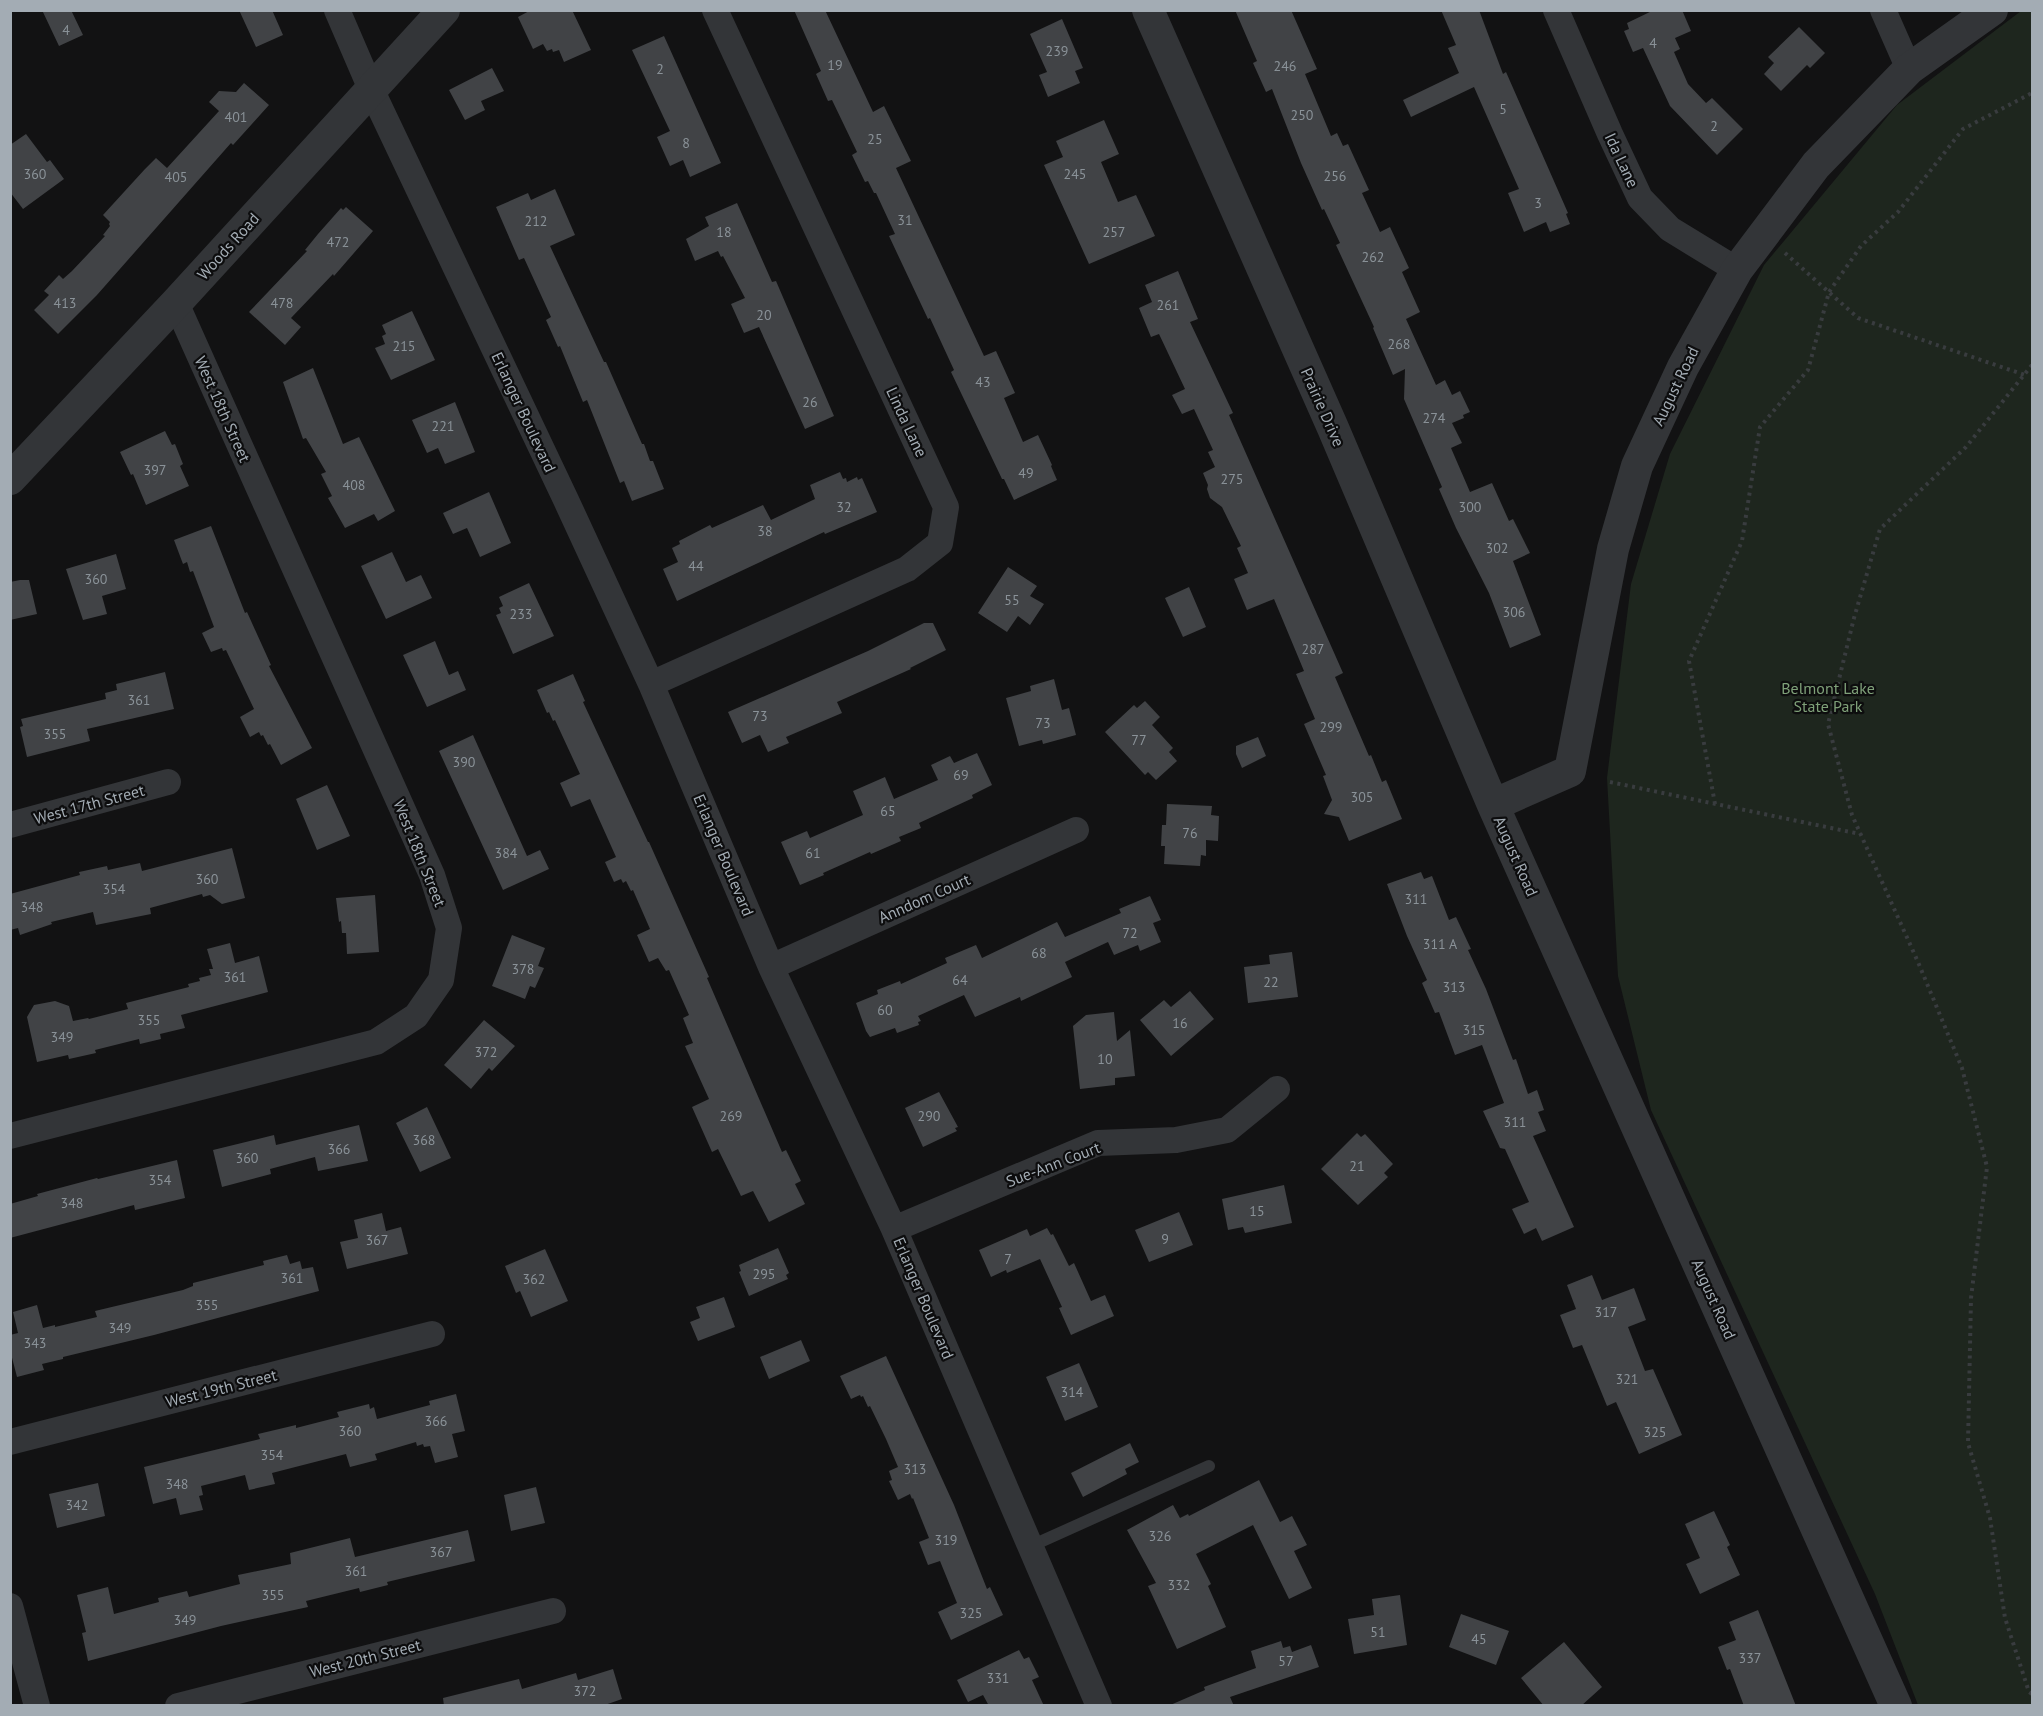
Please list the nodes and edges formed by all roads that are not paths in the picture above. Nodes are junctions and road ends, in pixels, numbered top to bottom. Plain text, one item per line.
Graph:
1 (337, 10) edge
2 (444, 10) edge
3 (716, 10) edge
4 (1148, 10) edge
5 (1556, 10) edge
6 (1883, 10) edge
7 (1992, 10) edge
8 (1909, 69) junction
9 (371, 89) junction
10 (1737, 270) junction
11 (176, 303) junction
12 (10, 479) edge
13 (651, 684) junction
14 (168, 782) dead end
15 (1493, 805) junction
16 (10, 825) edge
17 (1076, 830) dead end
18 (771, 966) junction
19 (1276, 1089) dead end
20 (10, 1136) edge
21 (894, 1229) junction
22 (432, 1334) dead end
23 (10, 1443) edge
24 (1209, 1466) dead end
25 (1031, 1546) junction
26 (10, 1606) edge
27 (552, 1611) dead end
28 (37, 1706) edge
29 (178, 1706) edge
30 (1099, 1706) edge
31 (1896, 1706) edge

1 - 9 street, Erlanger Boulevard
2 - 9 street, Woods Road
3 - 13 street, Linda Lane
4 - 15 street, Prairie Drive
5 - 10 street, Ida Lane
6 - 8 street
7 - 8 street, August Road
8 - 10 street, August Road
9 - 11 street, Woods Road
9 - 13 street, Erlanger Boulevard
10 - 15 street, August Road
11 - 12 street, Woods Road
11 - 20 street, West 18th Street
13 - 18 street, Erlanger Boulevard
14 - 16 street, West 17th Street
15 - 31 street, August Road
17 - 18 street, Anndom Court
18 - 21 street, Erlanger Boulevard
19 - 21 street, Sue-Ann Court
21 - 25 street, Erlanger Boulevard
22 - 23 street, West 19th Street
24 - 25 lane
25 - 30 street, Erlanger Boulevard
26 - 28 street
27 - 29 street, West 20th Street

